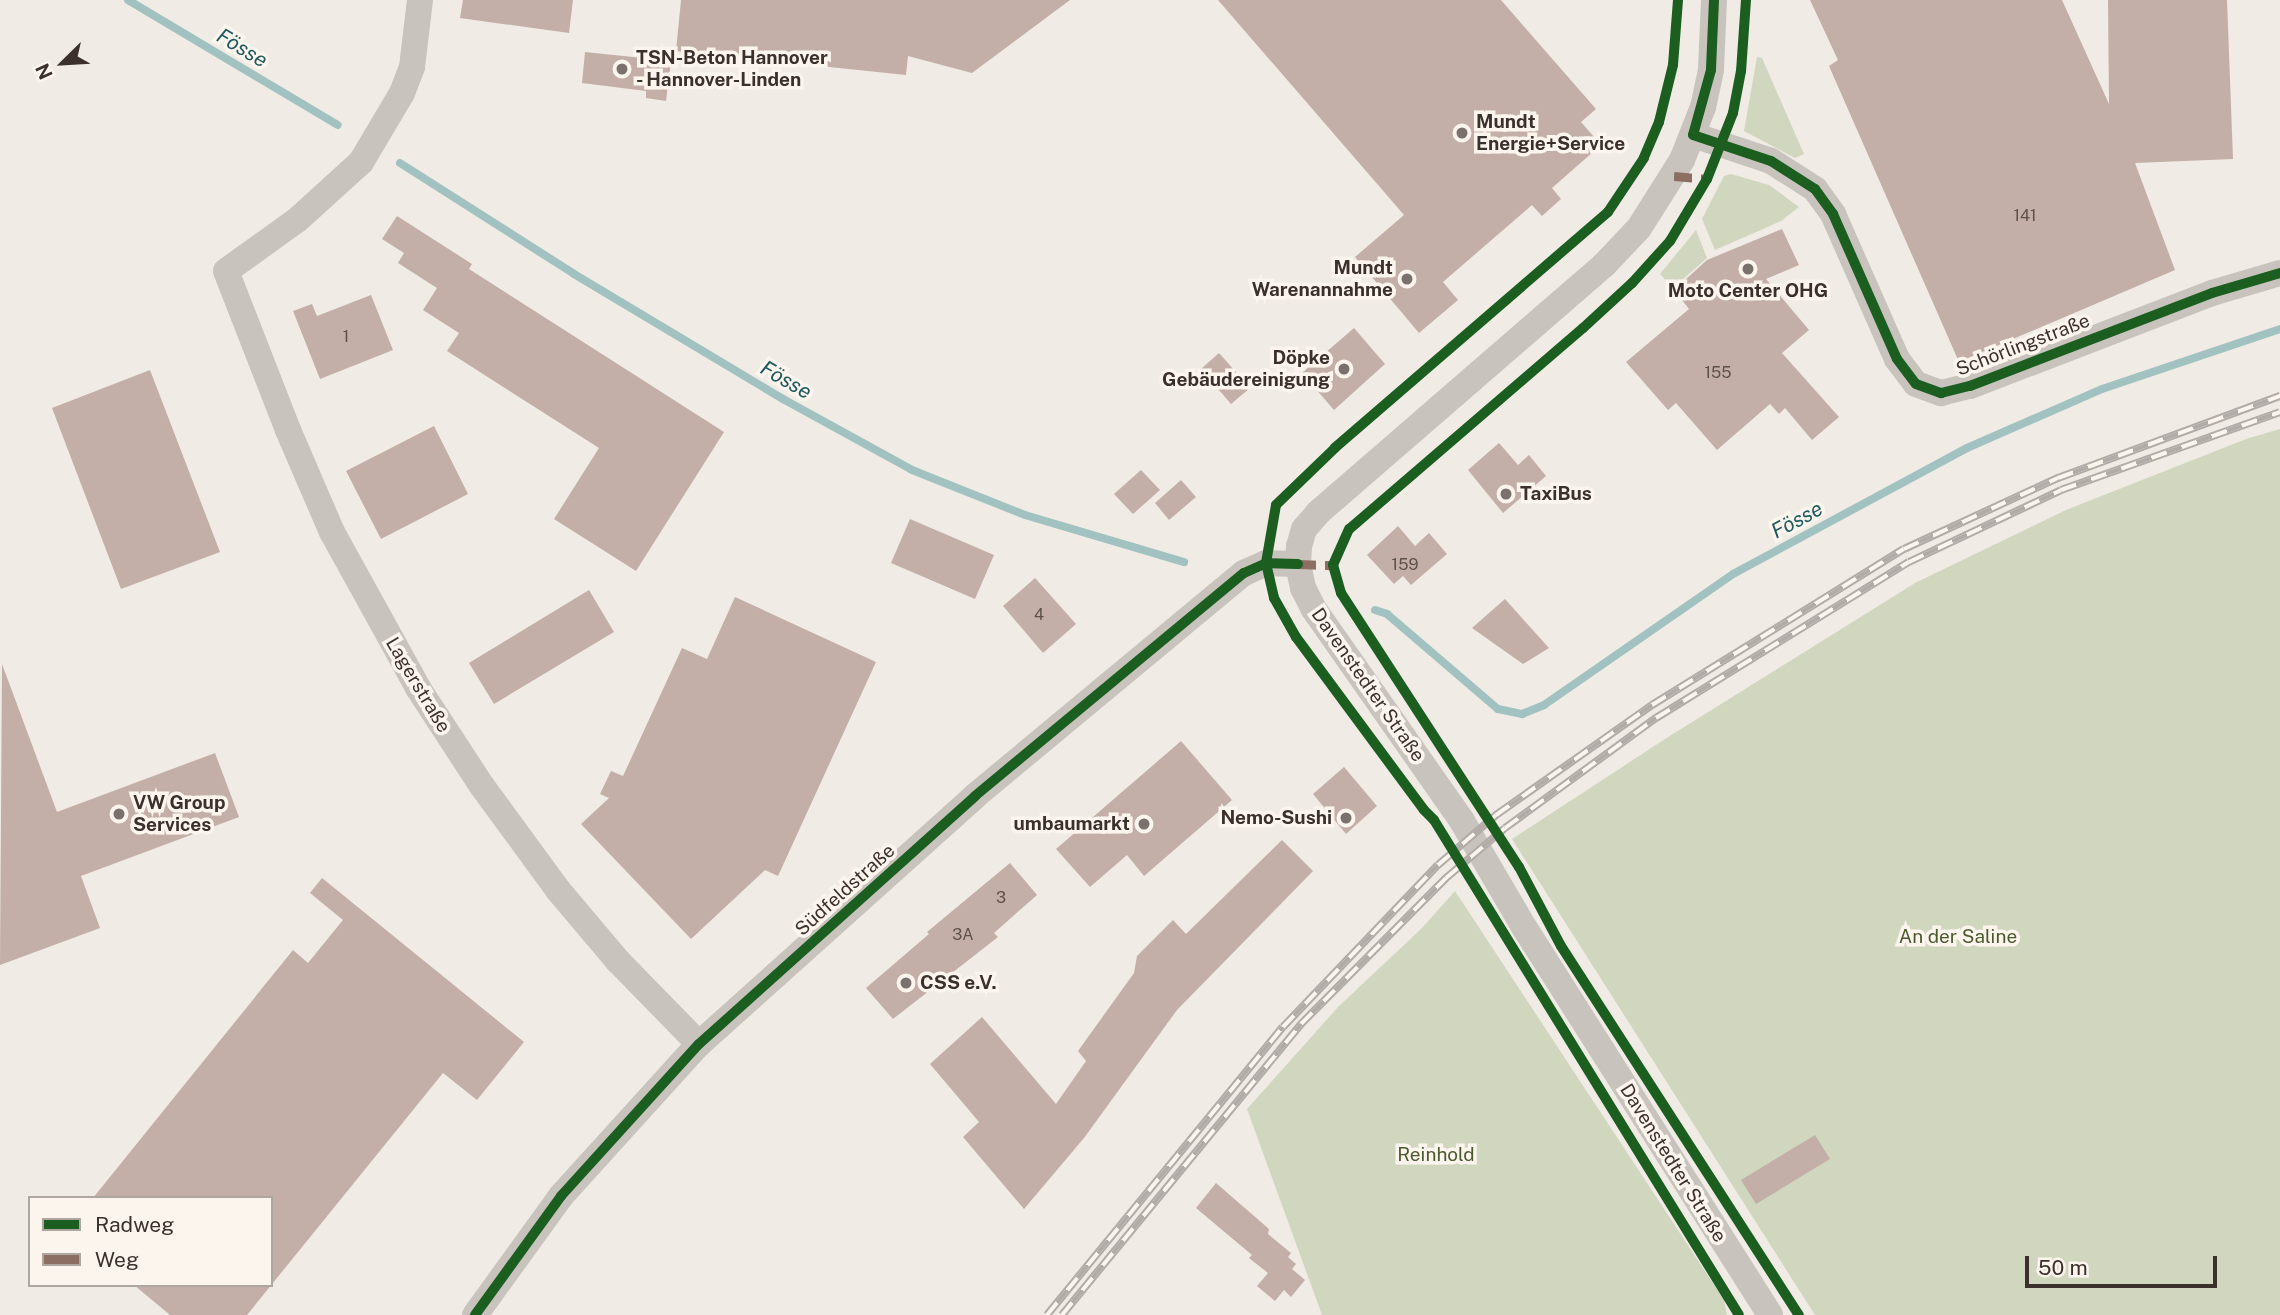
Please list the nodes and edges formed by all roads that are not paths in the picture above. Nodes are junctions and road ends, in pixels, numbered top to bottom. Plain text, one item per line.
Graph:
1 (421, 0) edge
2 (1714, 0) edge
3 (1693, 135) junction
4 (2280, 273) edge
5 (1298, 564) junction
6 (699, 1044) junction
7 (475, 1315) edge
8 (1770, 1315) edge

1 - 6 street, Lagerstraße
2 - 3 street, Davenstedter Straße
3 - 4 street, Schörlingstraße
3 - 5 street, Davenstedter Straße
5 - 6 street, Südfeldstraße
5 - 8 street, Davenstedter Straße
6 - 7 street, Südfeldstraße

